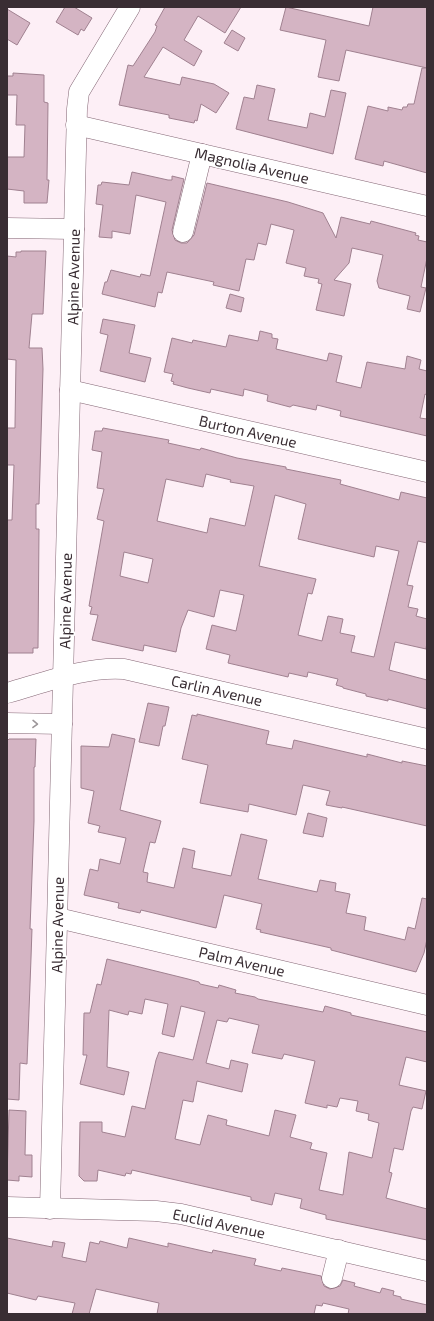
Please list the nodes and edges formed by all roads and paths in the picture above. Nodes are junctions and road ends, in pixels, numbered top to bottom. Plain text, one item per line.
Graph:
1 (130, 7) edge
2 (76, 125) junction
3 (202, 154) junction
4 (427, 206) edge
5 (7, 228) edge
6 (74, 229) junction
7 (183, 232) dead end
8 (70, 390) junction
9 (427, 472) edge
10 (63, 677) junction
11 (7, 693) edge
12 (7, 723) edge
13 (62, 724) junction
14 (427, 739) edge
15 (58, 918) junction
16 (427, 1005) edge
17 (7, 1208) edge
18 (50, 1209) junction
19 (338, 1250) junction
20 (427, 1271) edge
21 (332, 1278) dead end

1 - 2 street, Alpine Avenue
2 - 3 street, Magnolia Avenue
2 - 6 street, Alpine Avenue
3 - 4 street, Magnolia Avenue
3 - 7 street
5 - 6 street
6 - 8 street, Alpine Avenue
8 - 9 street, Burton Avenue
8 - 10 street, Alpine Avenue
10 - 11 street, Carlin Avenue
10 - 13 street, Alpine Avenue
10 - 14 street, Carlin Avenue
12 -> 13 street
13 - 15 street, Alpine Avenue
15 - 16 street, Palm Avenue
15 - 18 street, Alpine Avenue
17 - 18 street, Euclid Avenue
18 - 19 street, Euclid Avenue
19 - 20 street, Euclid Avenue
19 - 21 street

